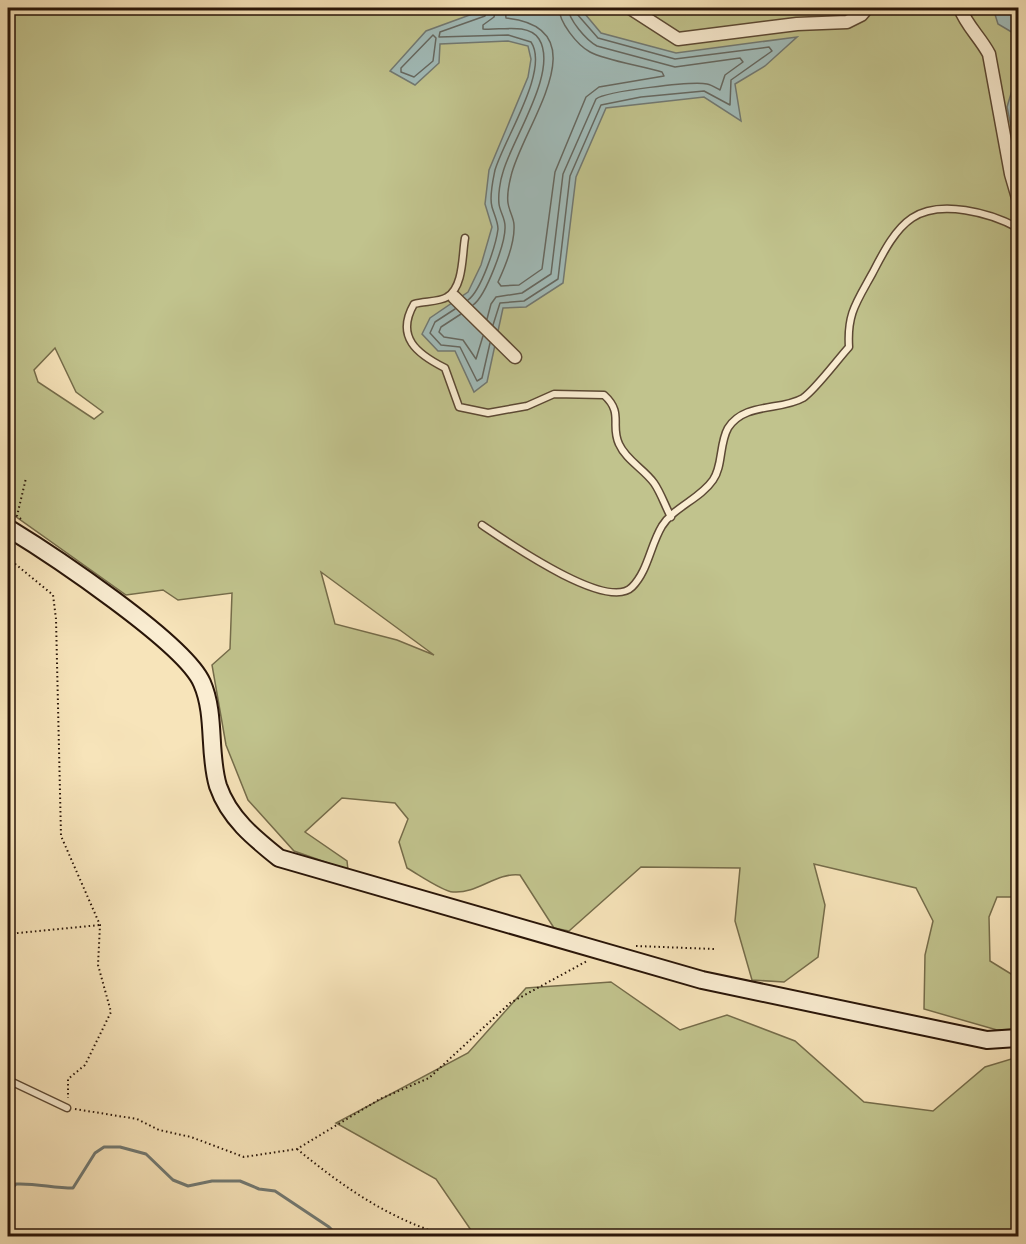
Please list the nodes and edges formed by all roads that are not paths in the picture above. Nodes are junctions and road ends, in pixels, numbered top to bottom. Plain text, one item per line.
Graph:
1 (630, 8) edge
2 (867, 8) edge
3 (960, 8) edge
4 (1018, 198) edge
5 (1018, 228) edge
6 (465, 238) dead end
7 (452, 295) junction
8 (515, 357) dead end
9 (671, 517) junction
10 (482, 525) dead end
11 (8, 528) edge
12 (1018, 1038) edge
13 (8, 1080) edge
14 (67, 1108) road end

1 - 2 street
3 - 4 street
5 - 9 lane
6 - 7 lane
7 - 8 street
7 - 9 lane
9 - 10 lane
11 - 12 street
13 - 14 lane

